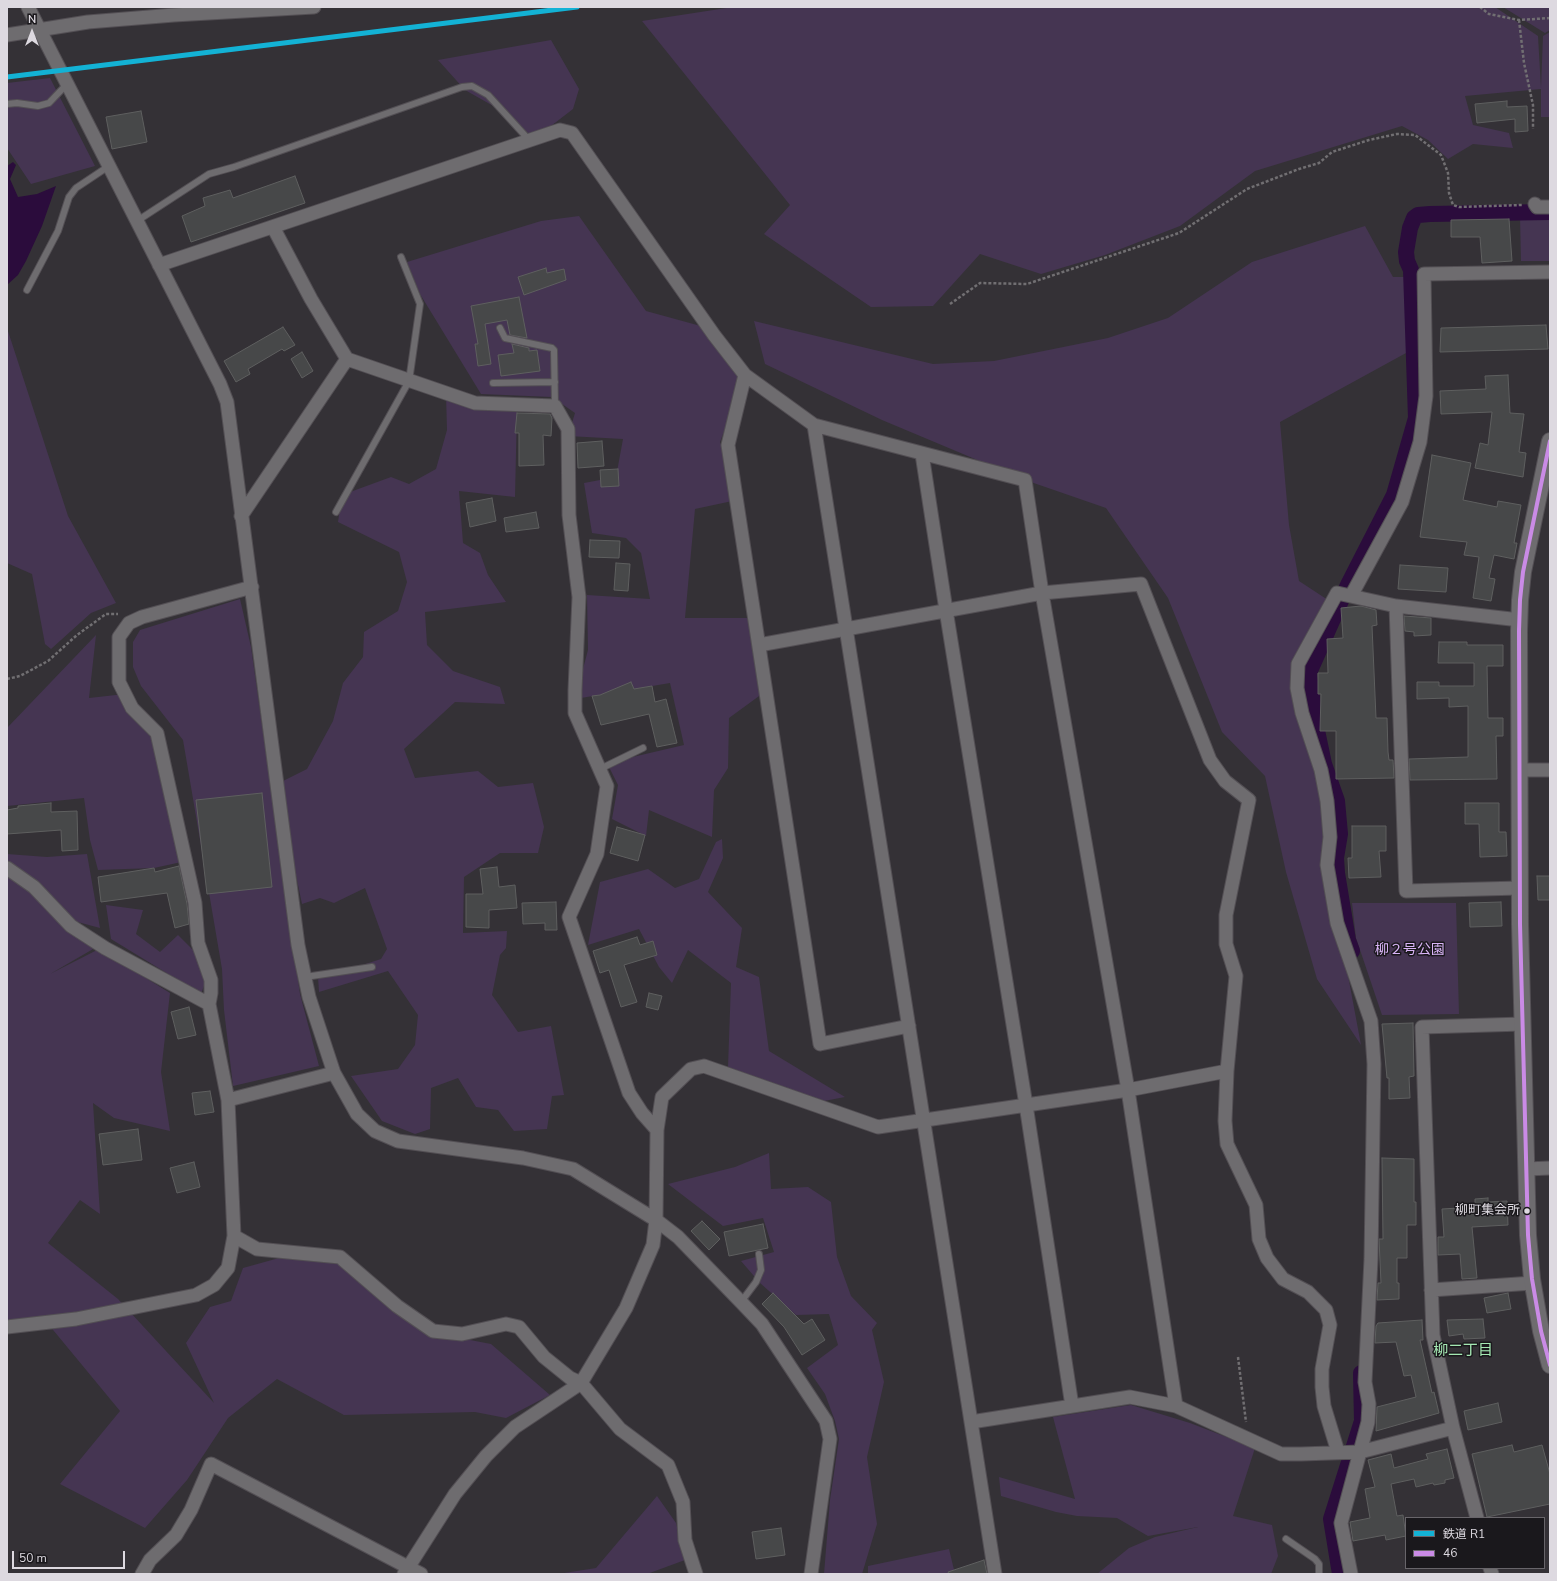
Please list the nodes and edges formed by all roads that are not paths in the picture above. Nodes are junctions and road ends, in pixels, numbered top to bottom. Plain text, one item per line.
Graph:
1 (28, 7) edge
2 (314, 7) edge
3 (140, 12) edge
4 (39, 29) junction
5 (7, 35) edge
6 (67, 84) junction
7 (7, 104) edge
8 (530, 141) junction
9 (109, 166) junction
10 (1535, 204) road end
11 (1550, 207) edge
12 (137, 221) junction
13 (273, 227) junction
14 (401, 257) dead end
15 (159, 264) junction
16 (1550, 272) edge
17 (27, 290) dead end
18 (500, 328) dead end
19 (347, 360) junction
20 (745, 375) junction
21 (409, 381) junction
22 (554, 382) junction
23 (493, 383) dead end
24 (555, 406) junction
25 (814, 425) junction
26 (1550, 441) edge
27 (922, 454) junction
28 (336, 512) dead end
29 (241, 516) junction
30 (252, 586) junction
31 (1042, 593) junction
32 (1351, 596) junction
33 (1396, 606) junction
34 (946, 610) junction
35 (1520, 620) junction
36 (846, 628) junction
37 (759, 645) junction
38 (643, 748) dead end
39 (600, 769) junction
40 (1519, 770) junction
41 (1550, 770) edge
42 (7, 868) edge
43 (1520, 888) junction
44 (372, 967) dead end
45 (305, 977) junction
46 (209, 1004) junction
47 (1523, 1024) junction
48 (909, 1026) junction
49 (1227, 1071) junction
50 (334, 1073) junction
51 (1128, 1090) junction
52 (228, 1100) junction
53 (1026, 1105) junction
54 (925, 1122) junction
55 (657, 1130) junction
56 (1550, 1168) edge
57 (1527, 1169) junction
58 (656, 1220) junction
59 (234, 1236) junction
60 (759, 1254) dead end
61 (1533, 1283) junction
62 (1431, 1290) junction
63 (741, 1302) junction
64 (7, 1327) edge
65 (1550, 1365) edge
66 (582, 1383) junction
67 (1072, 1406) junction
68 (1176, 1406) junction
69 (971, 1422) junction
70 (1453, 1428) junction
71 (1338, 1452) junction
72 (1360, 1452) junction
73 (1477, 1517) edge
74 (1286, 1539) dead end
75 (406, 1570) edge
76 (142, 1574) edge
77 (421, 1574) edge
78 (696, 1574) edge
79 (811, 1574) edge
80 (995, 1574) edge
81 (1319, 1574) edge
82 (1351, 1574) edge

1 - 4 street
2 - 3 street
3 - 4 street
4 - 5 street
4 - 6 street
6 - 7 lane
6 - 9 street
8 - 12 lane
8 - 13 street
8 - 20 street
9 - 12 street
9 - 17 lane
10 - 11 street
12 - 15 street
13 - 15 street
13 - 19 street
14 - 21 lane
15 - 29 street
16 - 32 street
18 - 22 lane
19 - 21 street
19 - 29 street
20 - 25 street
20 - 37 street
21 - 24 street
21 - 28 lane
22 - 23 lane
22 - 24 lane
24 - 39 street
25 - 27 street
25 - 36 street
26 - 35 street
27 - 31 street
27 - 34 street
29 - 30 street
30 - 45 street
30 - 46 street
31 - 34 street
31 - 49 street
31 - 51 street
32 - 33 street
32 - 72 street
33 - 35 street
33 - 43 street
34 - 36 street
34 - 53 street
35 - 40 street
36 - 37 street
36 - 48 street
37 - 48 street
38 - 39 lane
39 - 55 street
40 - 41 street
40 - 43 street
42 - 46 street
43 - 47 street
44 - 45 lane
45 - 50 street
46 - 52 street
47 - 57 street
47 - 62 street
48 - 54 street
49 - 51 street
49 - 71 street
50 - 52 street
50 - 58 street
51 - 53 street
51 - 68 street
52 - 59 street
53 - 54 street
53 - 67 street
54 - 55 street
54 - 69 street
55 - 58 street
56 - 57 street
57 - 61 street
58 - 63 street
58 - 66 street
59 - 64 street
59 - 66 street
60 - 63 lane
61 - 62 street
61 - 65 street
62 - 70 street
63 - 79 street
66 - 75 street
66 - 78 street
67 - 68 street
67 - 69 street
68 - 71 street
69 - 80 street
70 - 72 street
70 - 73 street
71 - 72 street
72 - 82 street
74 - 81 lane
75 - 76 street
75 - 77 street

